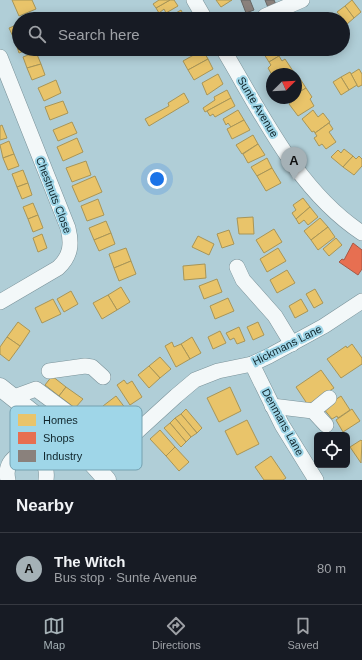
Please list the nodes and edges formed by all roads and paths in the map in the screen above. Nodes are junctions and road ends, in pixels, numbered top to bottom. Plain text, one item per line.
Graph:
1 (194, 0) edge
2 (302, 0) edge
3 (201, 12) edge
4 (274, 12) edge
5 (227, 56) edge
6 (0, 57) edge
7 (362, 233) edge
8 (237, 267) dead end
9 (362, 301) edge
10 (0, 302) edge
11 (292, 344) junction
12 (252, 364) junction
13 (103, 377) dead end
14 (36, 389) junction
15 (7, 392) edge
16 (329, 398) dead end
17 (24, 406) edge
18 (59, 406) edge
19 (272, 406) junction
20 (313, 410) junction
21 (326, 425) dead end
22 (142, 432) edge
23 (10, 464) edge
24 (46, 470) edge
25 (8, 480) edge
26 (46, 480) edge
27 (316, 480) edge

1 - 3 street
2 - 4 street
5 - 7 street, Sunte Avenue
6 - 10 street, Chestnuts Close
8 - 11 street
9 - 11 street, Hickmans Lane
11 - 12 street, Hickmans Lane
12 - 19 street, Denmans Lane
12 - 22 street, Hickmans Lane
13 - 14 street
14 - 15 street
14 - 18 street
15 - 17 main road
16 - 20 street
19 - 20 street
19 - 27 street, Denmans Lane
20 - 21 street
23 - 25 street
24 - 26 street

